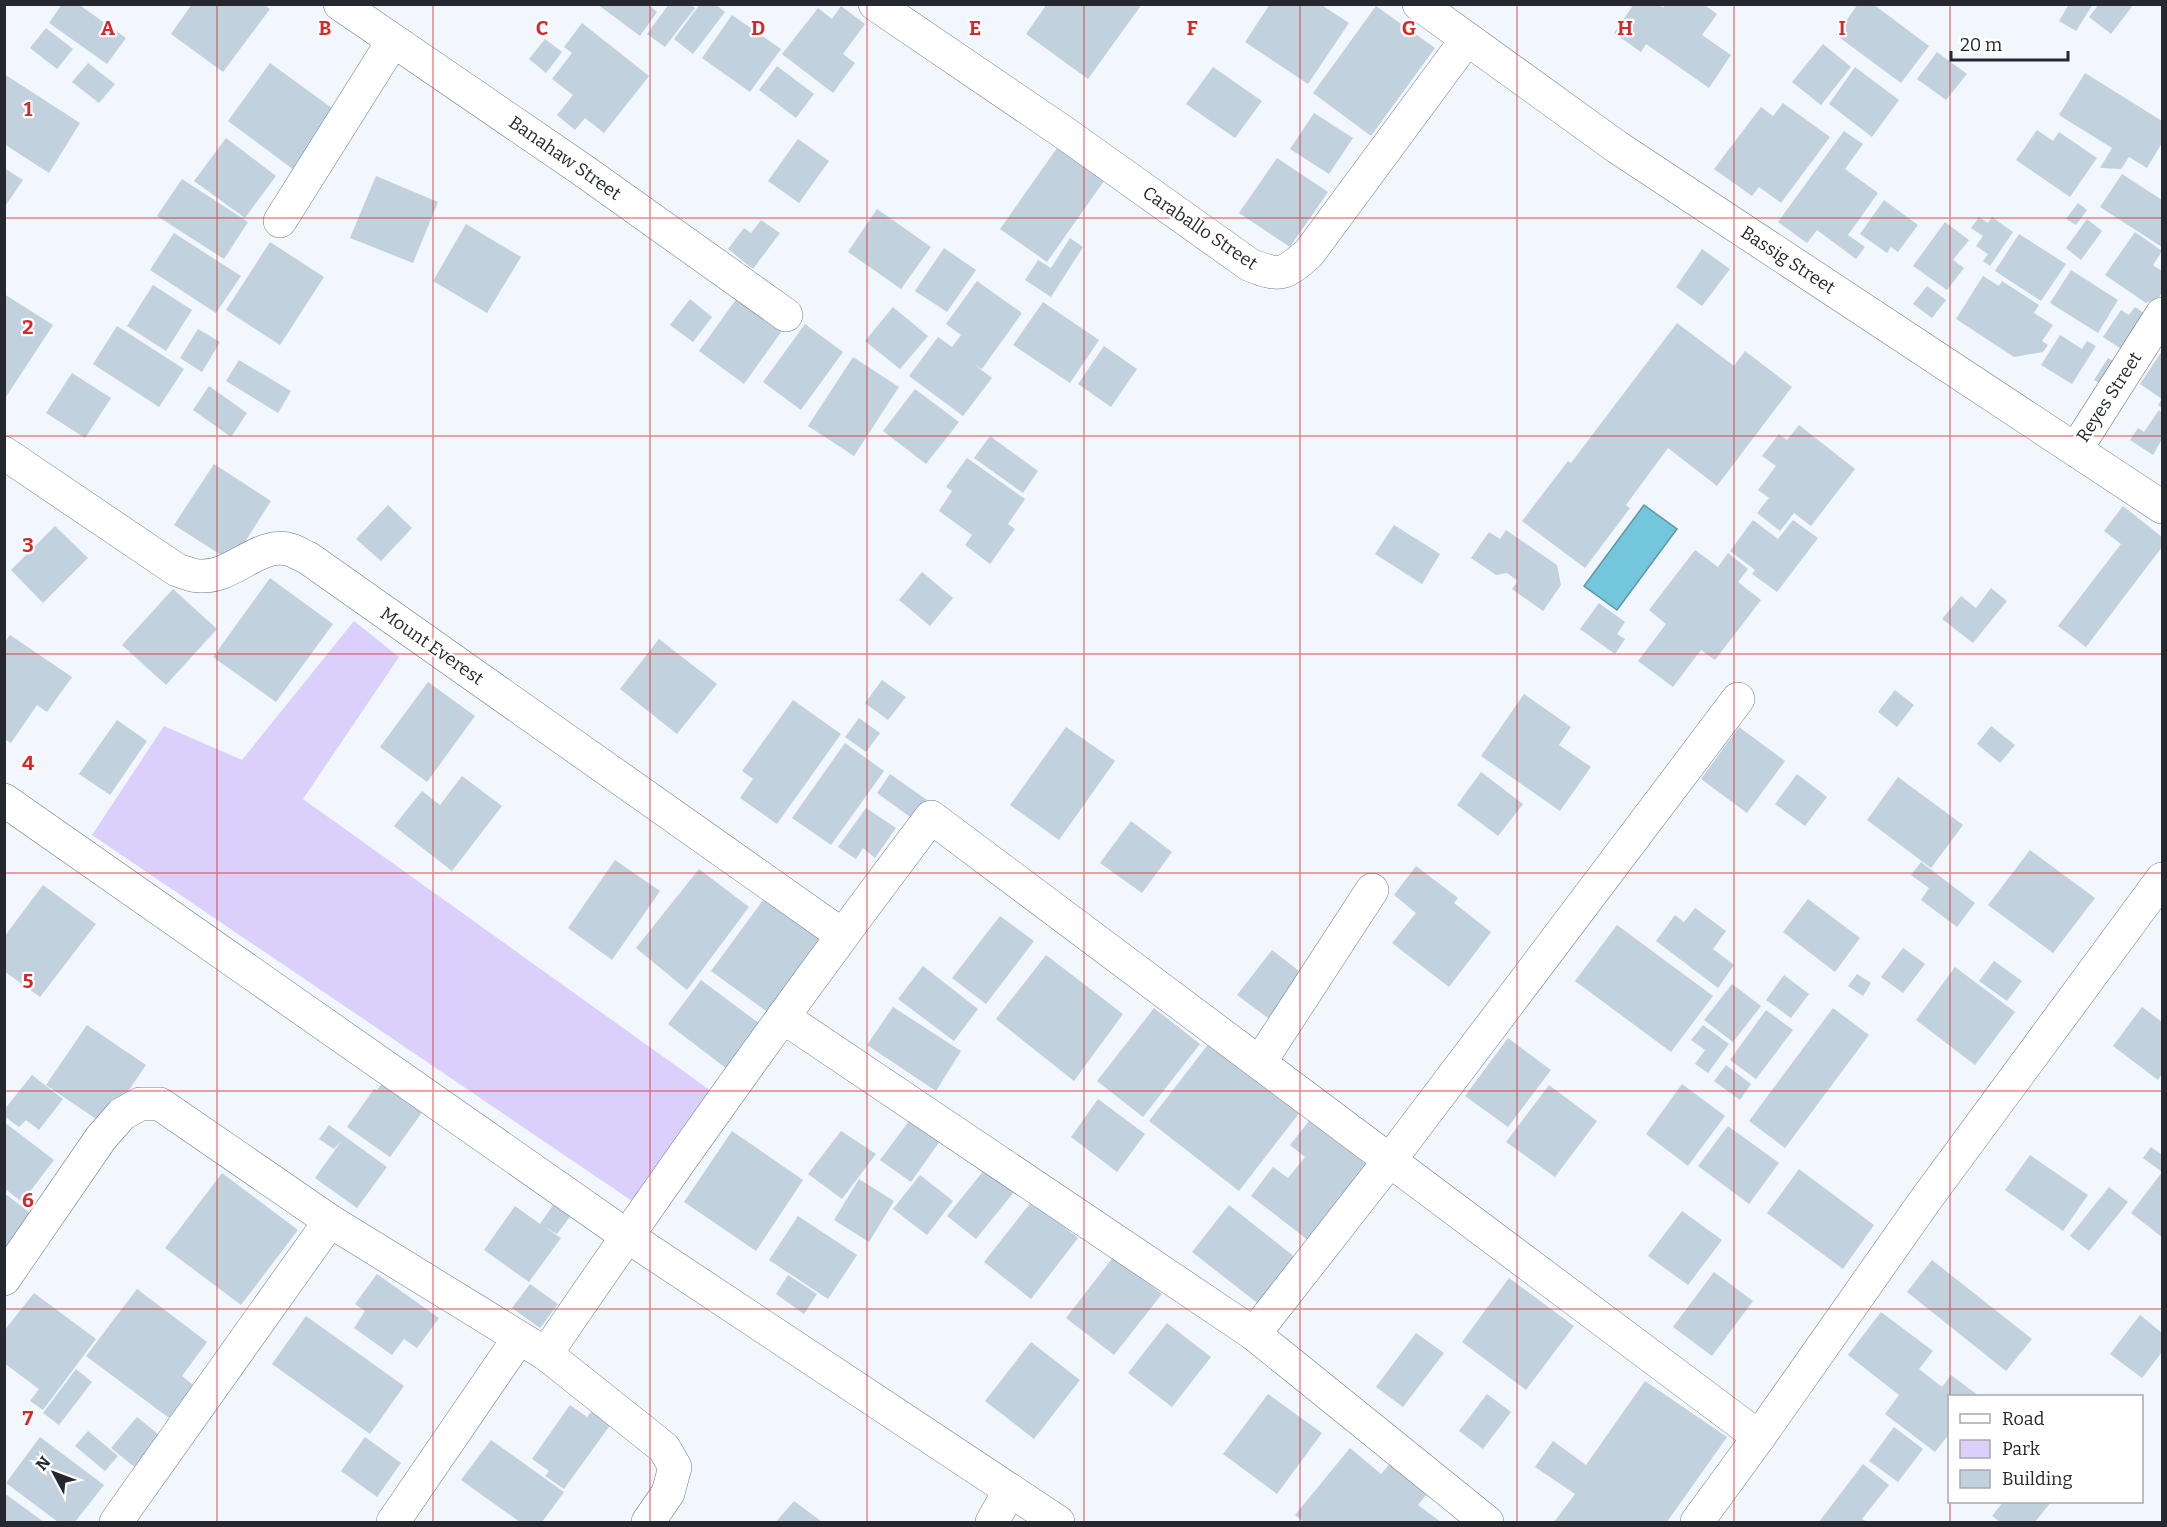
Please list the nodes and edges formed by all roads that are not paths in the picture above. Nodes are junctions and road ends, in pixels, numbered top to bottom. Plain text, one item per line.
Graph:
1 (340, 4) edge
2 (875, 4) edge
3 (1419, 4) edge
4 (1467, 39) junction
5 (393, 41) junction
6 (280, 221) dead end
7 (2163, 314) edge
8 (786, 315) dead end
9 (2076, 448) junction
10 (4, 453) edge
11 (2163, 507) edge
12 (1738, 699) dead end
13 (4, 800) edge
14 (2163, 879) edge
15 (1372, 890) dead end
16 (842, 934) junction
17 (783, 1017) junction
18 (1260, 1062) junction
19 (1390, 1160) junction
20 (330, 1221) junction
21 (627, 1236) junction
22 (4, 1279) edge
23 (1254, 1334) junction
24 (533, 1346) junction
25 (1760, 1437) junction
26 (1010, 1490) junction
27 (116, 1522) edge
28 (393, 1522) edge
29 (648, 1522) edge
30 (992, 1522) edge
31 (1058, 1522) edge
32 (1487, 1522) edge
33 (1697, 1522) edge

1 - 5 street, Banahaw Street
2 - 4 street, Caraballo Street
3 - 4 street, Bassig Street
4 - 9 street, Bassig Street
5 - 6 street
5 - 8 street, Banahaw Street
7 - 9 street, Reyes Street
9 - 11 street, Bassig Street
10 - 16 street, Mount Everest
12 - 19 street
13 - 21 street
14 - 25 street
15 - 18 street
16 - 17 street
16 - 18 street
17 - 21 street
17 - 23 street
18 - 19 street
19 - 23 street
19 - 25 street
20 - 22 street
20 - 24 street
20 - 27 street
21 - 24 street
21 - 26 street
23 - 32 street
24 - 28 street
24 - 29 street
25 - 33 street
26 - 30 street
26 - 31 street

